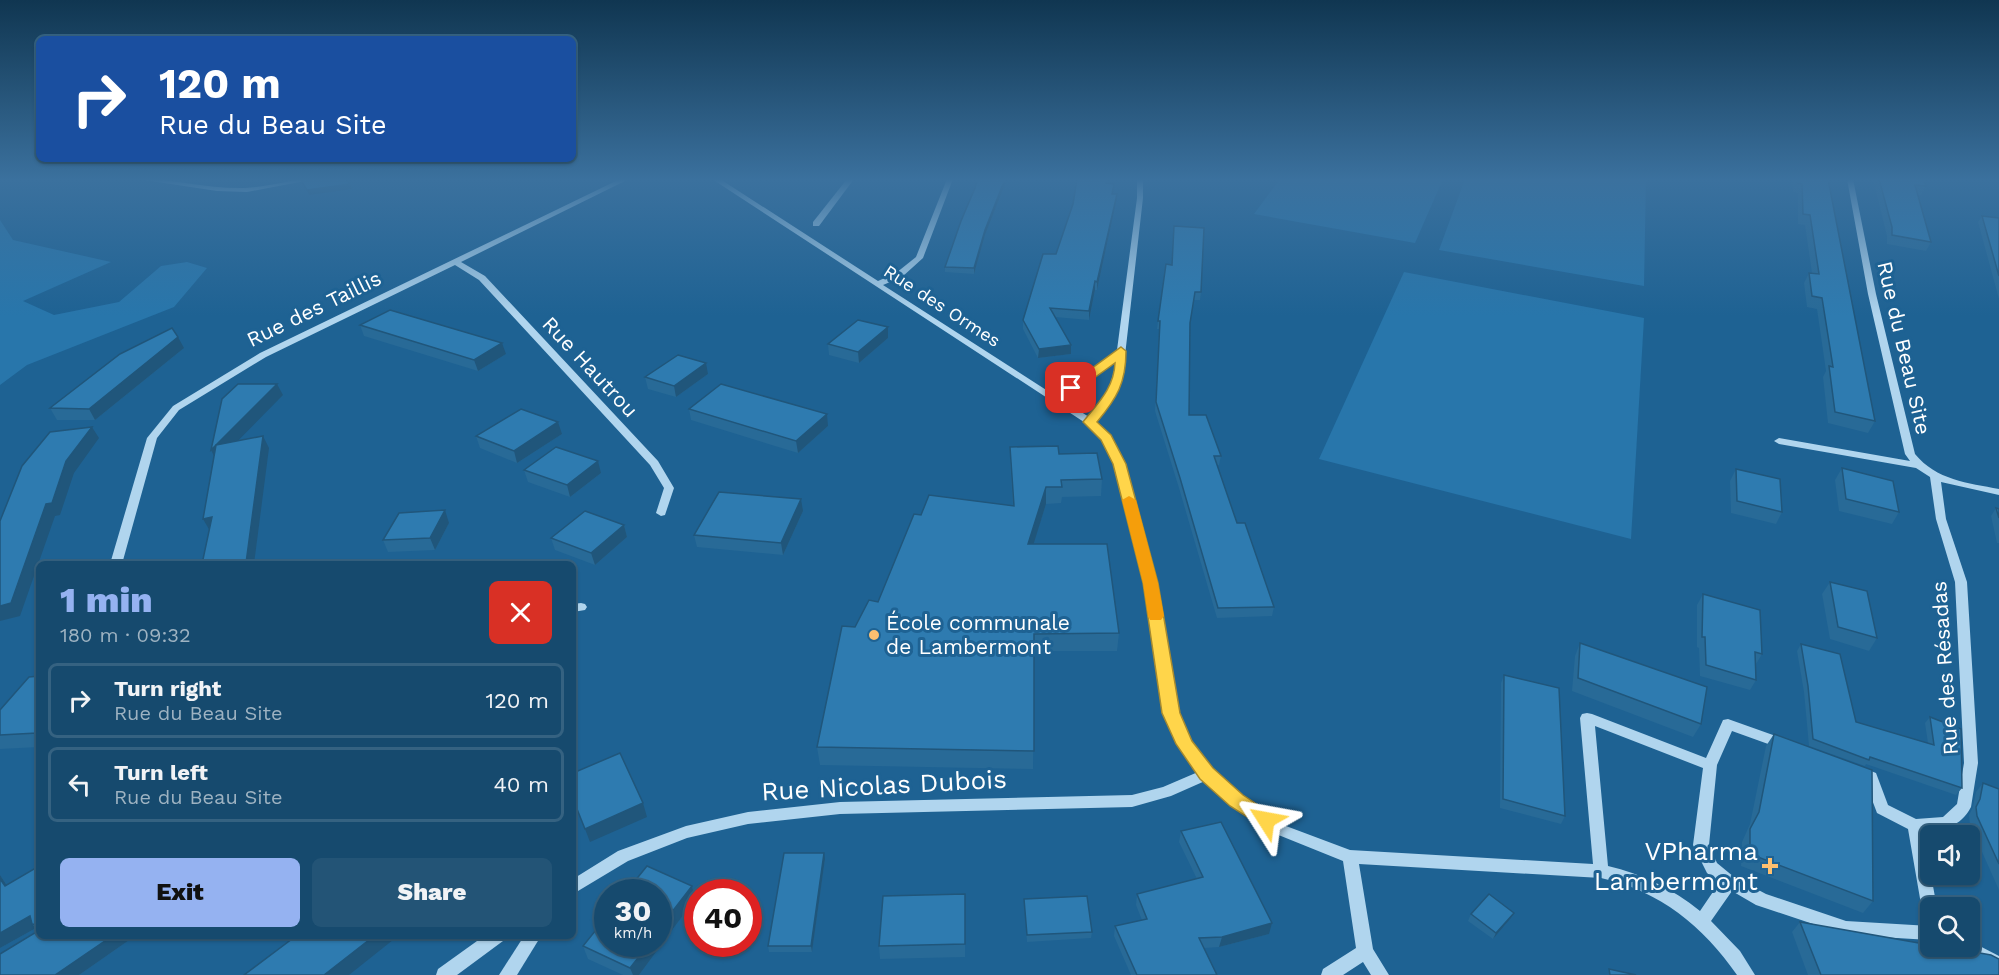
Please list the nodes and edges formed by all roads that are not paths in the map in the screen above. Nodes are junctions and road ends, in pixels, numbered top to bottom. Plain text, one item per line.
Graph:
1 (533, 224) edge
2 (786, 224) edge
3 (932, 224) edge
4 (1137, 224) edge
5 (1859, 224) edge
6 (456, 262) junction
7 (878, 284) junction
8 (1121, 351) junction
9 (1054, 399) junction
10 (1090, 422) junction
11 (1779, 441) dead end
12 (1916, 465) junction
13 (1935, 478) junction
14 (1999, 492) edge
15 (661, 513) dead end
16 (117, 561) edge
17 (1794, 748) edge
18 (1710, 765) junction
19 (1849, 769) edge
20 (1206, 774) junction
21 (1915, 825) junction
22 (1350, 857) junction
23 (1601, 871) junction
24 (1729, 882) junction
25 (576, 885) edge
26 (1928, 897) edge
27 (1701, 923) junction
28 (1920, 932) edge
29 (492, 939) edge
30 (530, 939) edge
31 (1365, 951) junction
32 (1980, 954) edge
33 (1999, 964) edge
34 (444, 975) edge
35 (507, 975) edge
36 (1329, 975) edge
37 (1381, 975) edge
38 (1748, 975) edge

1 - 6 street, Rue des Taillis
2 - 7 street, Rue des Ormes
3 - 7 street
4 - 8 street
5 - 12 street, Rue du Beau Site
6 - 15 street, Rue Hautrou
6 - 16 street, Rue des Taillis
7 - 9 street, Rue des Ormes
8 - 9 street
8 - 10 street
9 - 10 street, Rue des Ormes
10 - 20 street, Rue des Ormes
11 - 12 street
12 - 13 street, Rue du Beau Site
13 - 14 street
13 - 21 street, Rue des Résadas
17 - 18 street
18 - 23 street
18 - 24 street
19 - 21 street
20 - 22 street, Rue des Ormes
20 - 25 street, Rue Nicolas Dubois
21 - 26 street
22 - 23 street, Rue des Ormes
22 - 31 street
23 - 27 street, Rue des Ormes
24 - 27 street
24 - 28 street
27 - 38 street, Rue des Ormes
29 - 34 street
30 - 35 street
31 - 36 street
31 - 37 street
32 - 33 street

